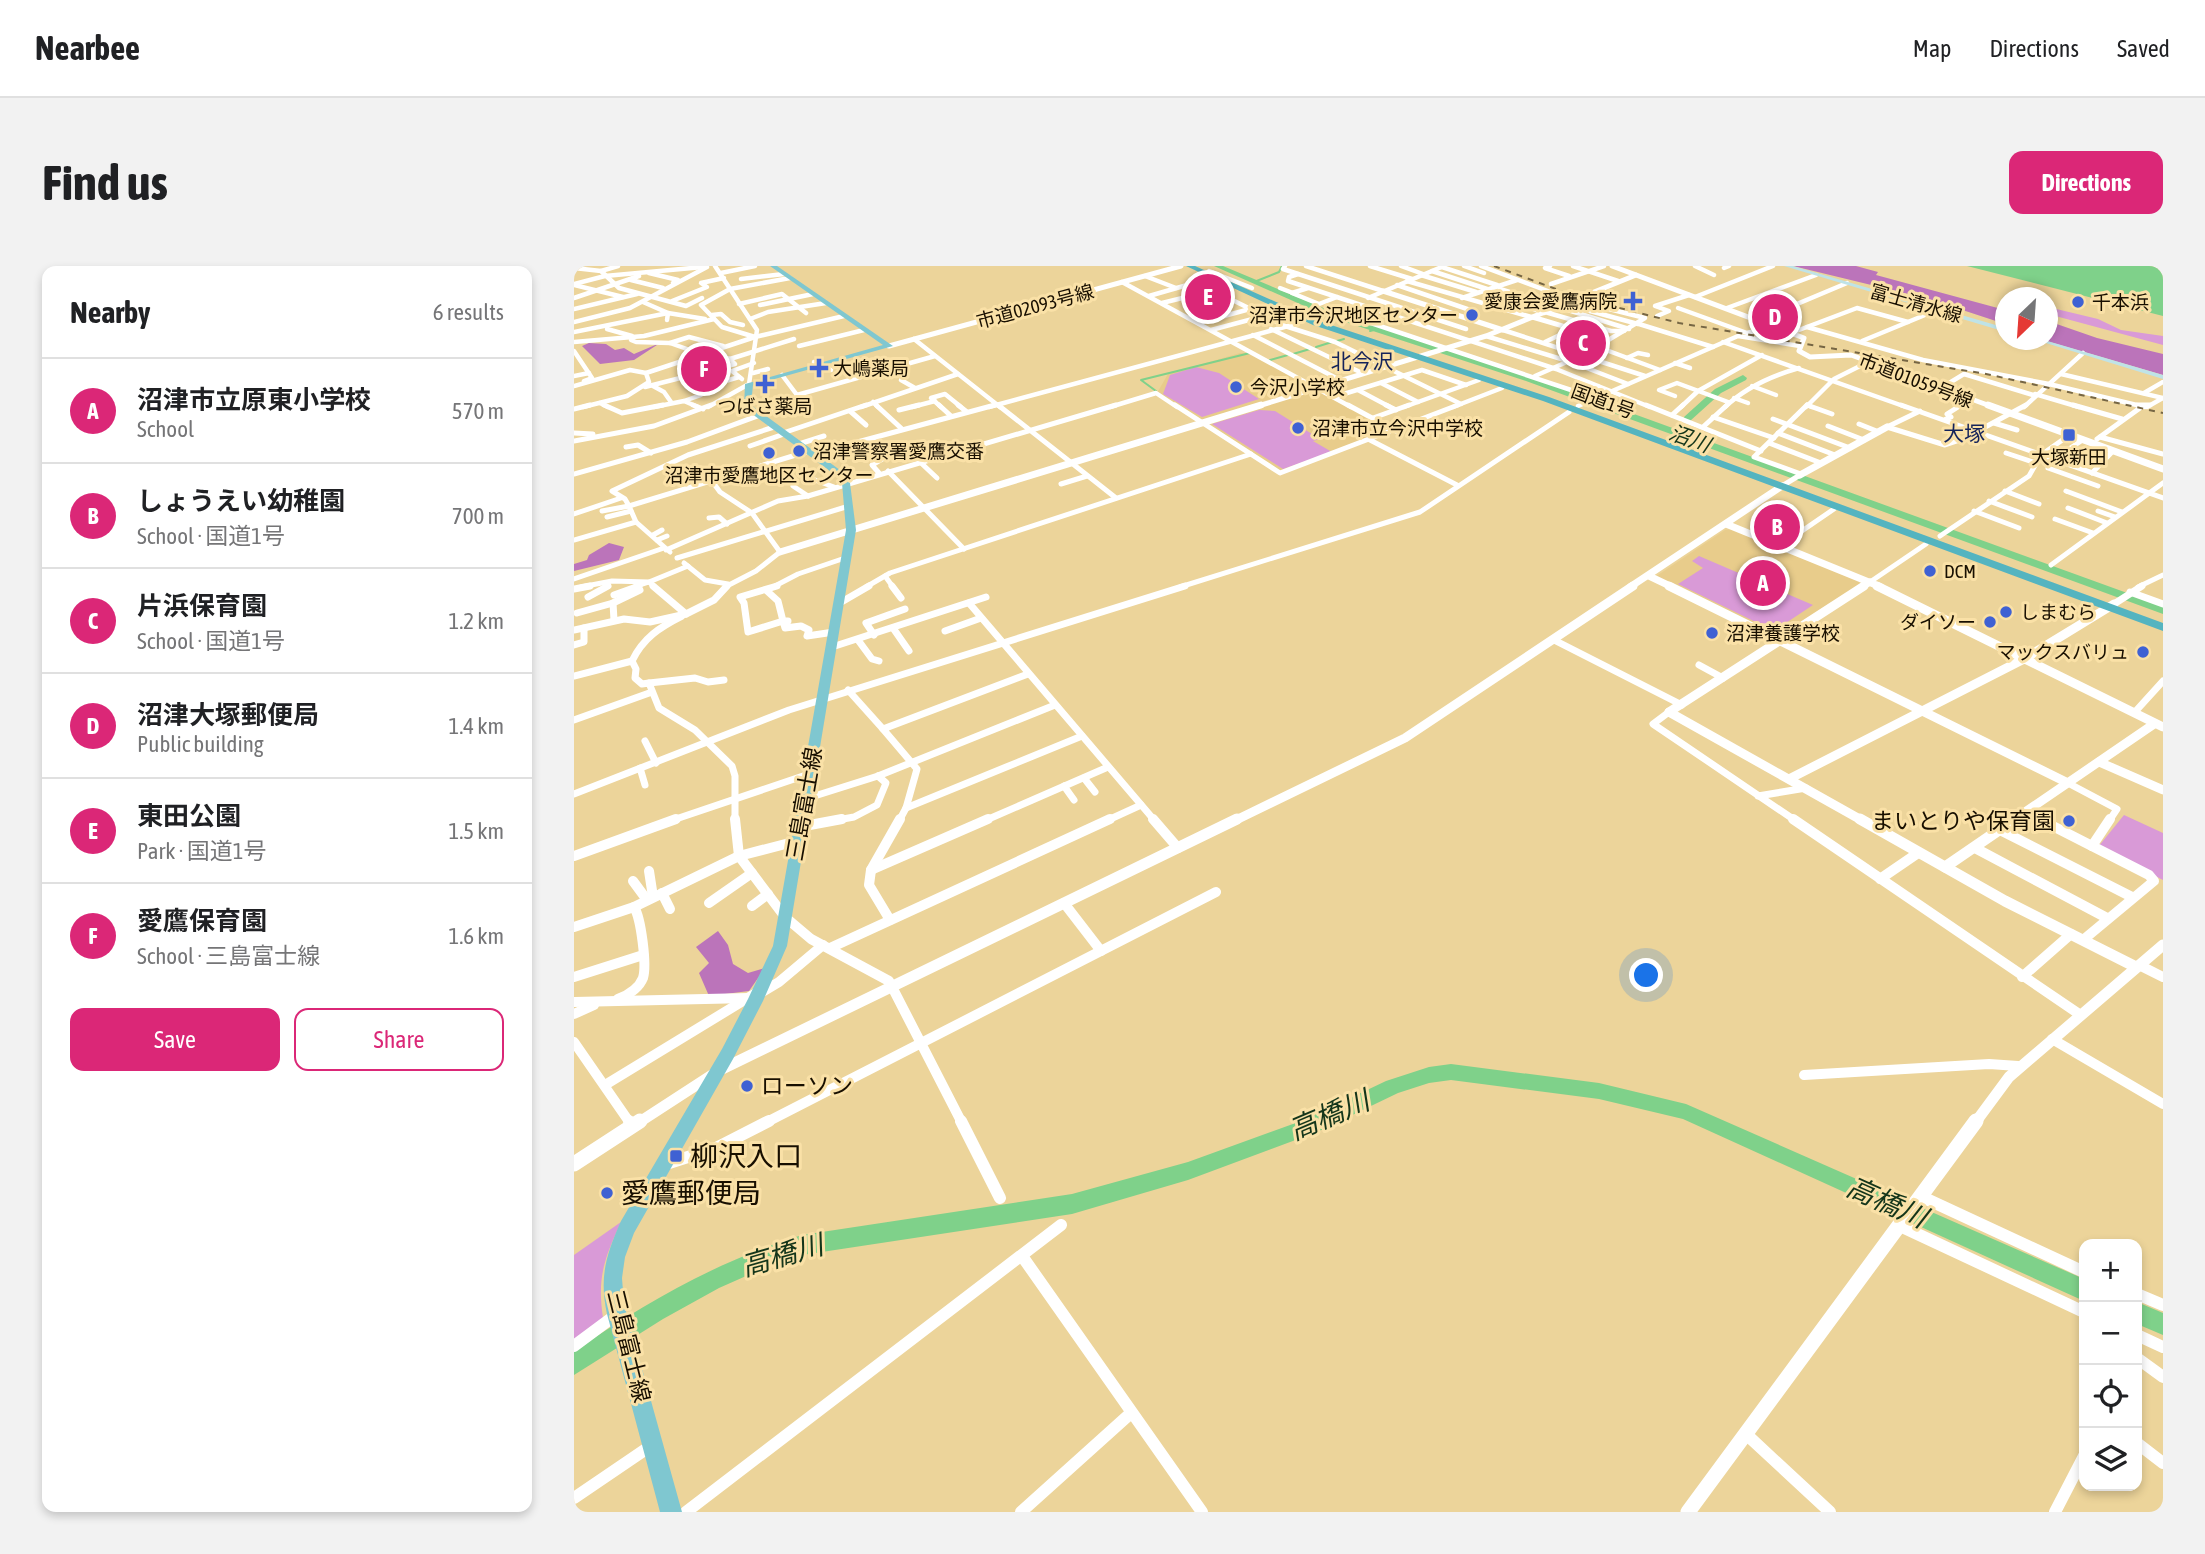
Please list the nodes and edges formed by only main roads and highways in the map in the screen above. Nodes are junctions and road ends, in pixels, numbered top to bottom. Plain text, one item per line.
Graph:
1 (1189, 266) edge
2 (1197, 266) edge
3 (1787, 266) edge
4 (781, 272) edge
5 (1995, 327) edge
6 (2058, 346) edge
7 (1426, 354) junction
8 (2163, 379) edge
9 (1792, 480) junction
10 (2163, 625) edge
11 (671, 1512) edge

1 - 7 highway, 国道1号
2 - 7 highway, 国道1号
3 - 5 main road, 富士清水線
4 - 11 main road, 三島富士線
6 - 8 main road
7 - 9 highway, 国道1号
7 - 9 highway, 国道1号
9 - 10 highway, 国道1号

